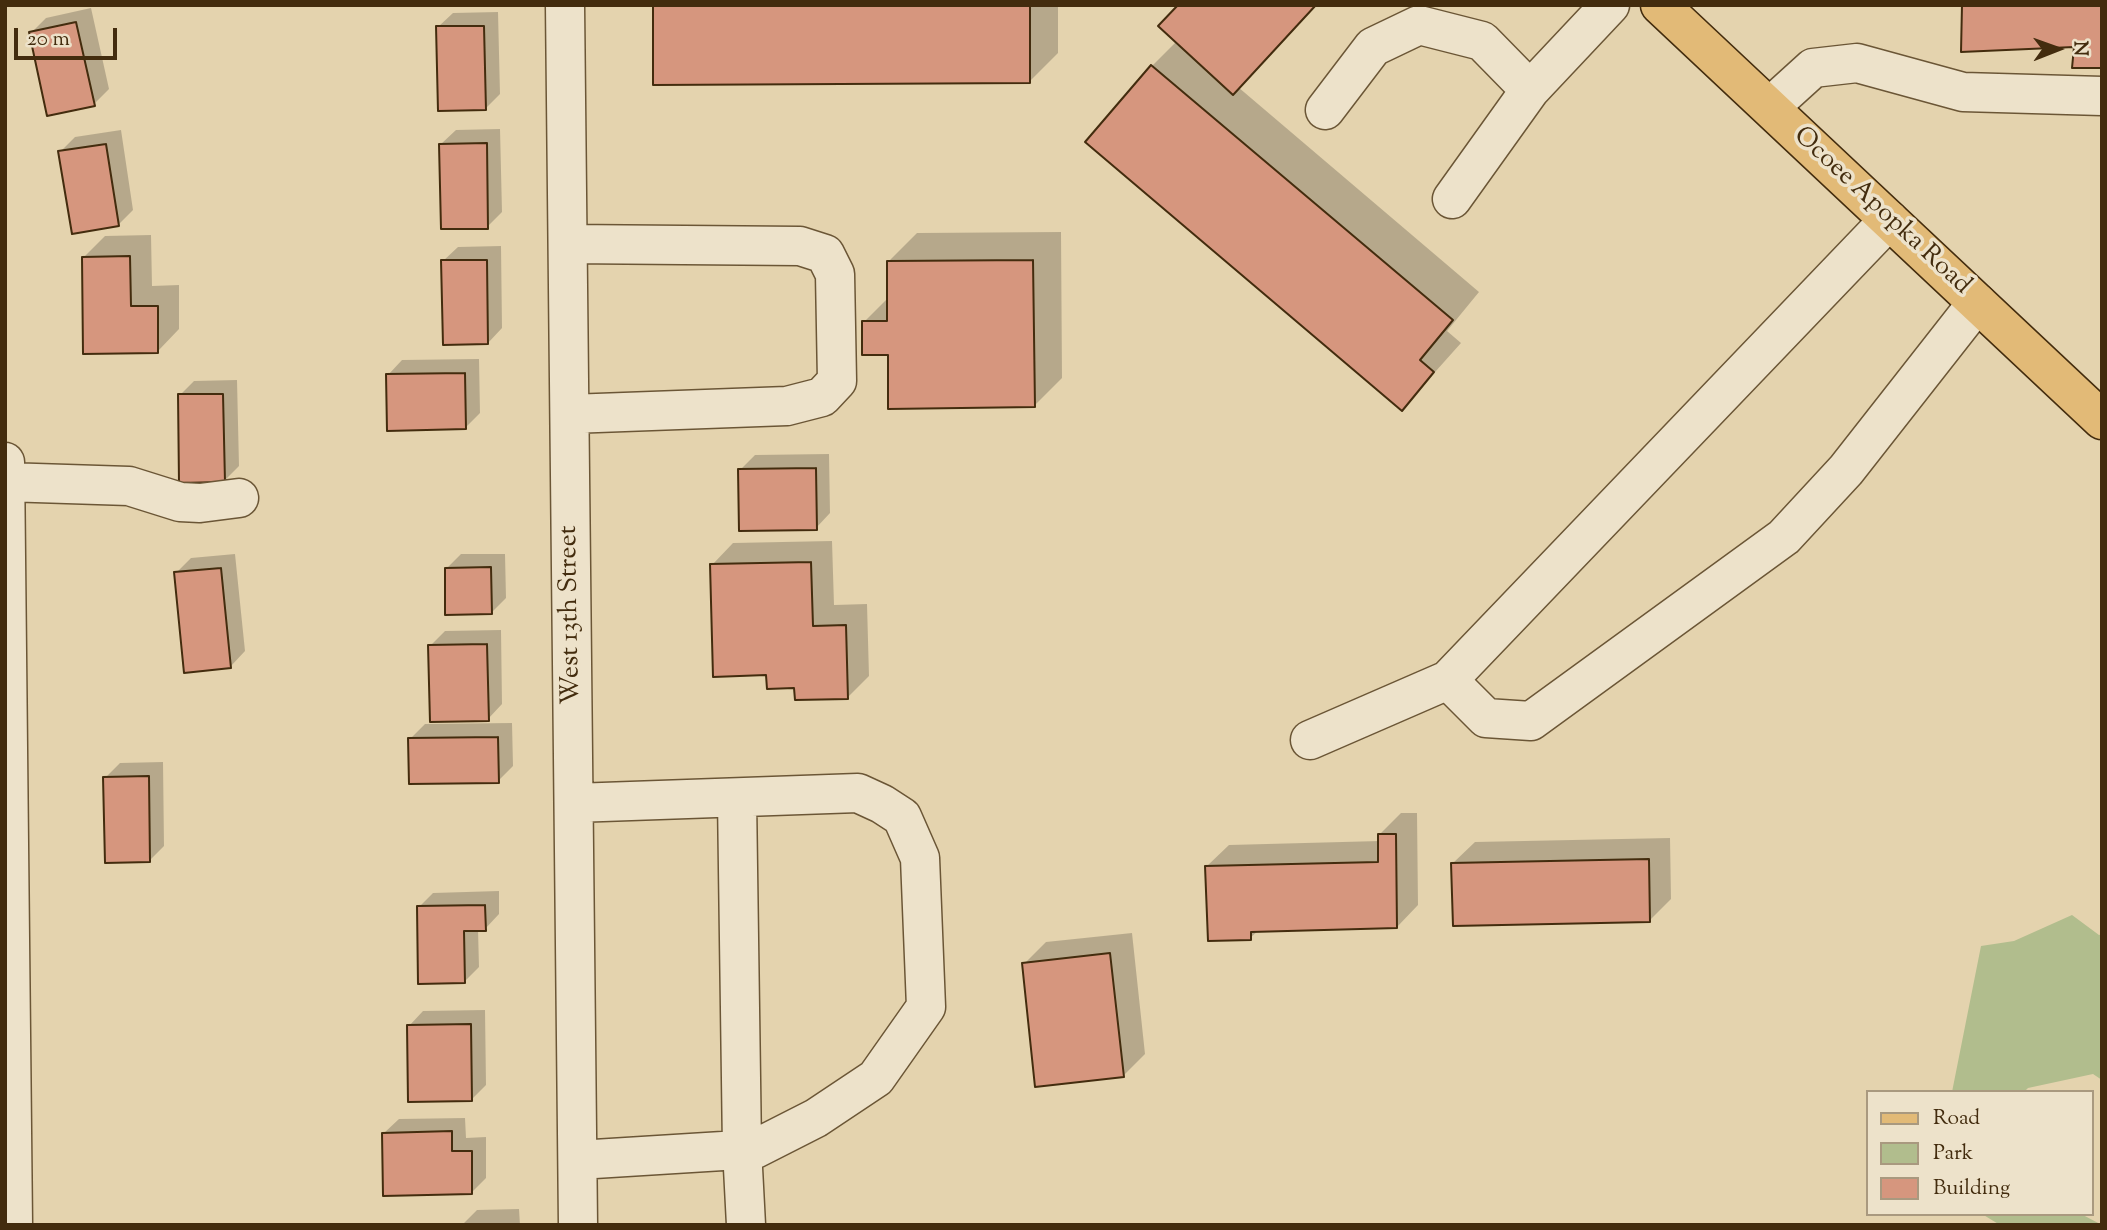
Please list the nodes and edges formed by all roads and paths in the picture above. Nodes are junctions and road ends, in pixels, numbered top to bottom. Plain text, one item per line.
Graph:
1 (565, 5) edge
2 (1610, 5) edge
3 (1660, 5) edge
4 (1530, 90) junction
5 (2102, 96) edge
6 (1769, 107) junction
7 (1325, 110) dead end
8 (1452, 199) dead end
9 (1889, 220) junction
10 (568, 244) junction
11 (1978, 303) junction
12 (2097, 406) edge
13 (570, 414) junction
14 (5, 463) edge
15 (5, 482) edge
16 (239, 498) dead end
17 (1448, 680) junction
18 (1310, 740) dead end
19 (737, 798) junction
20 (574, 803) junction
21 (742, 1149) junction
22 (578, 1160) junction
23 (13, 1225) edge
24 (578, 1225) edge
25 (746, 1225) edge

1 - 10 street, West 13th Street
2 - 4 street
3 - 6 main road, Ocoee Apopka Road
4 - 7 street
4 - 8 street
5 - 6 street
6 - 9 main road, Ocoee Apopka Road
9 - 11 main road, Ocoee Apopka Road
9 - 17 street
10 - 13 street, West 13th Street
10 - 13 street
11 - 12 main road, Ocoee Apopka Road
11 - 17 street
13 - 20 street, West 13th Street
14 - 15 street
15 - 16 street
15 - 23 street
17 - 18 street
19 - 20 street
19 - 21 street
19 - 21 street
20 - 22 street, West 13th Street
21 - 22 street
21 - 25 street
22 - 24 street, West 13th Street

